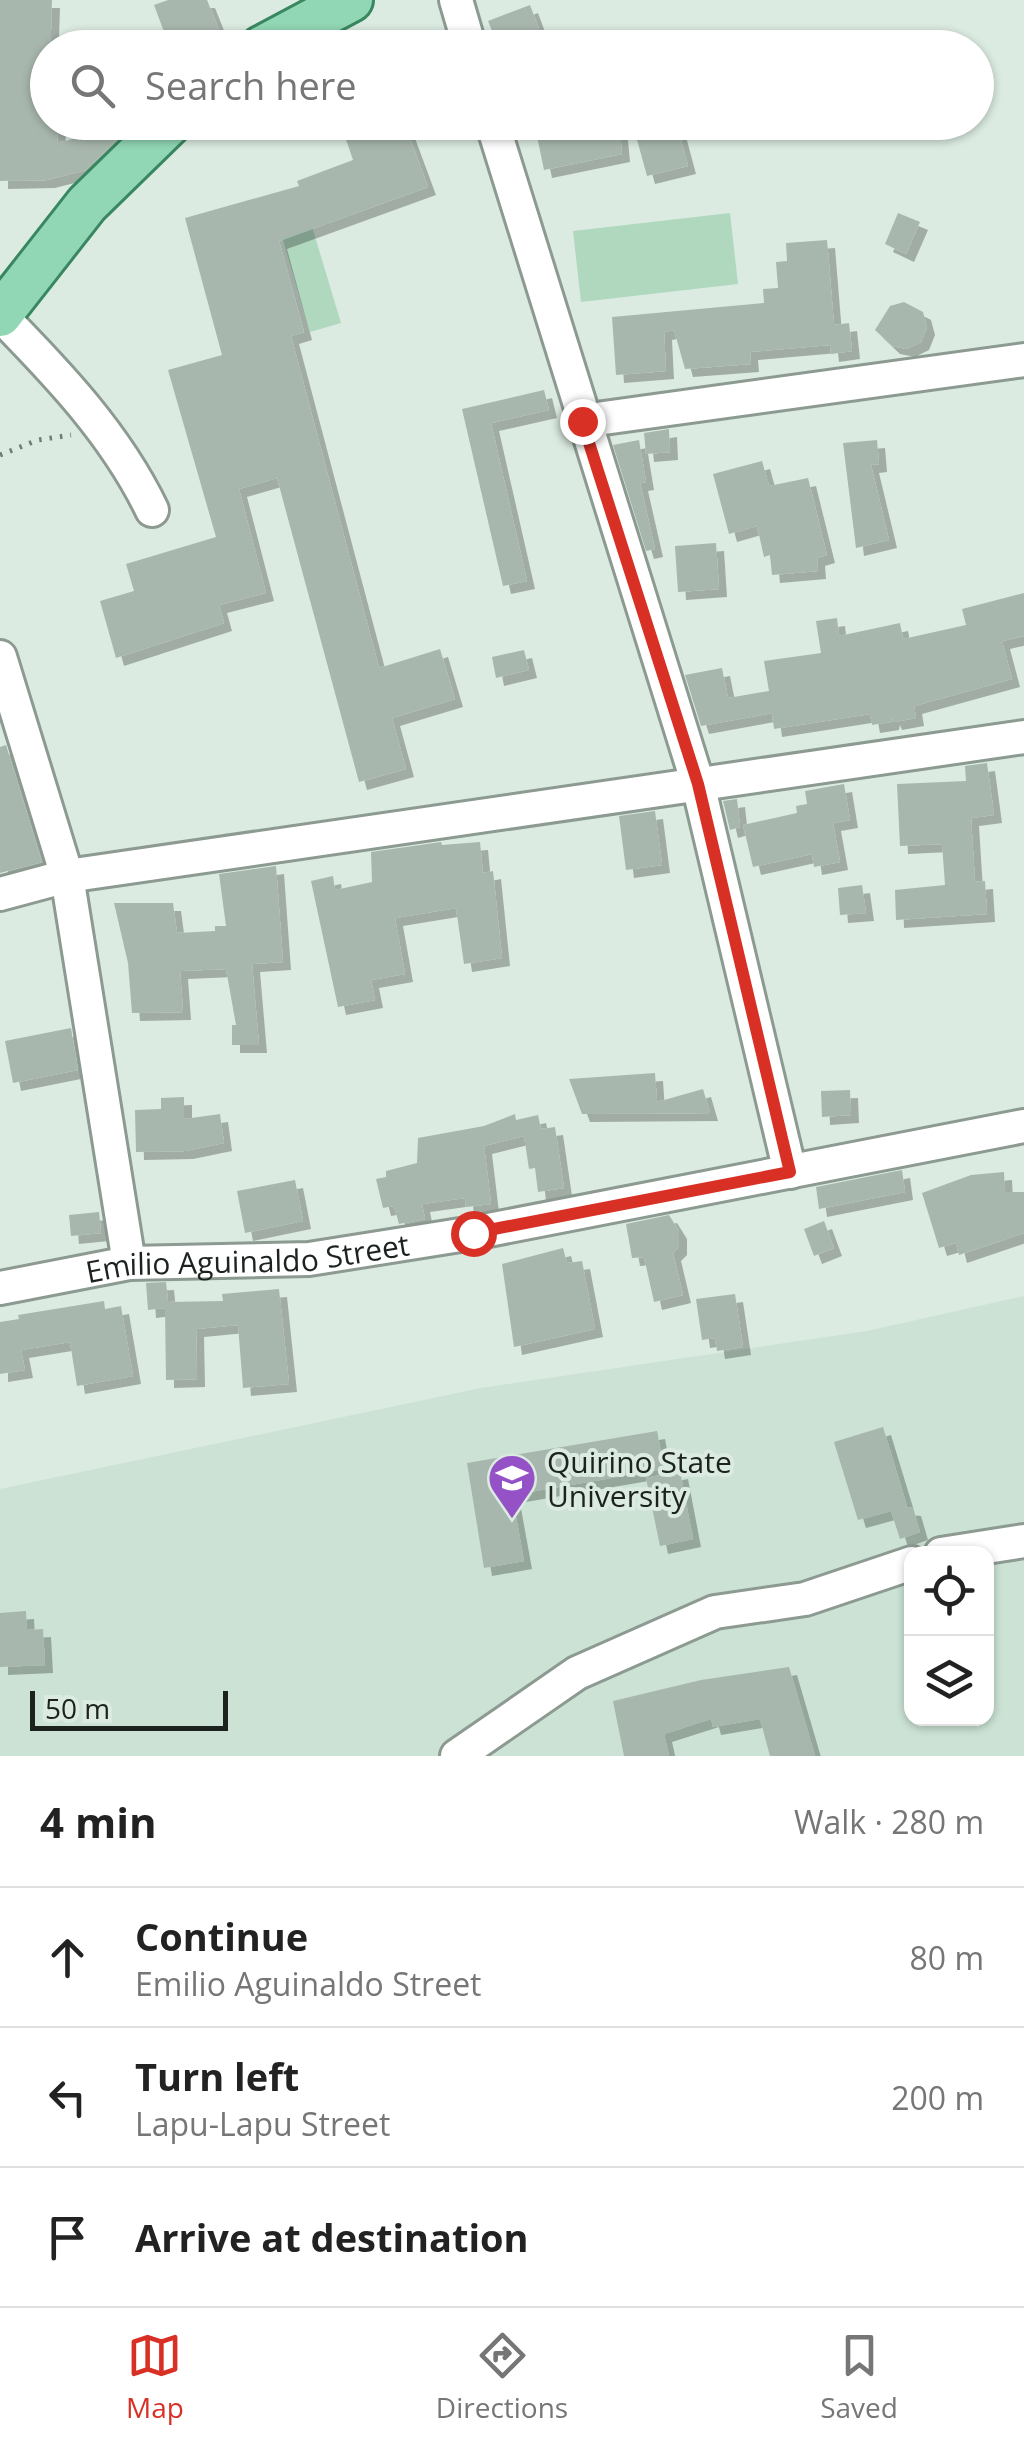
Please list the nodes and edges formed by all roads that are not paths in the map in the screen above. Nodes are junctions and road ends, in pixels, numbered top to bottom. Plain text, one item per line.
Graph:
1 (351, 0) edge
2 (456, 0) edge
3 (295, 30) edge
4 (465, 30) edge
5 (152, 140) edge
6 (497, 140) edge
7 (0, 315) edge
8 (1024, 360) edge
9 (582, 421) junction
10 (152, 510) dead end
11 (0, 658) edge
12 (1024, 737) edge
13 (698, 784) junction
14 (67, 876) junction
15 (0, 894) edge
16 (1024, 1126) edge
17 (790, 1172) junction
18 (129, 1263) junction
19 (0, 1288) edge
20 (1024, 1541) edge
21 (992, 1546) edge
22 (904, 1566) edge
23 (457, 1756) edge

1 - 3 main road
2 - 4 street
5 - 7 main road
6 - 9 street
7 - 10 street
8 - 9 street
9 - 13 street
11 - 14 street
12 - 13 street
13 - 14 street
13 - 17 street
14 - 15 street
14 - 18 street
16 - 17 street, Emilio Aguinaldo Street
17 - 18 street, Emilio Aguinaldo Street
18 - 19 street, Emilio Aguinaldo Street
20 - 21 street
22 - 23 street

